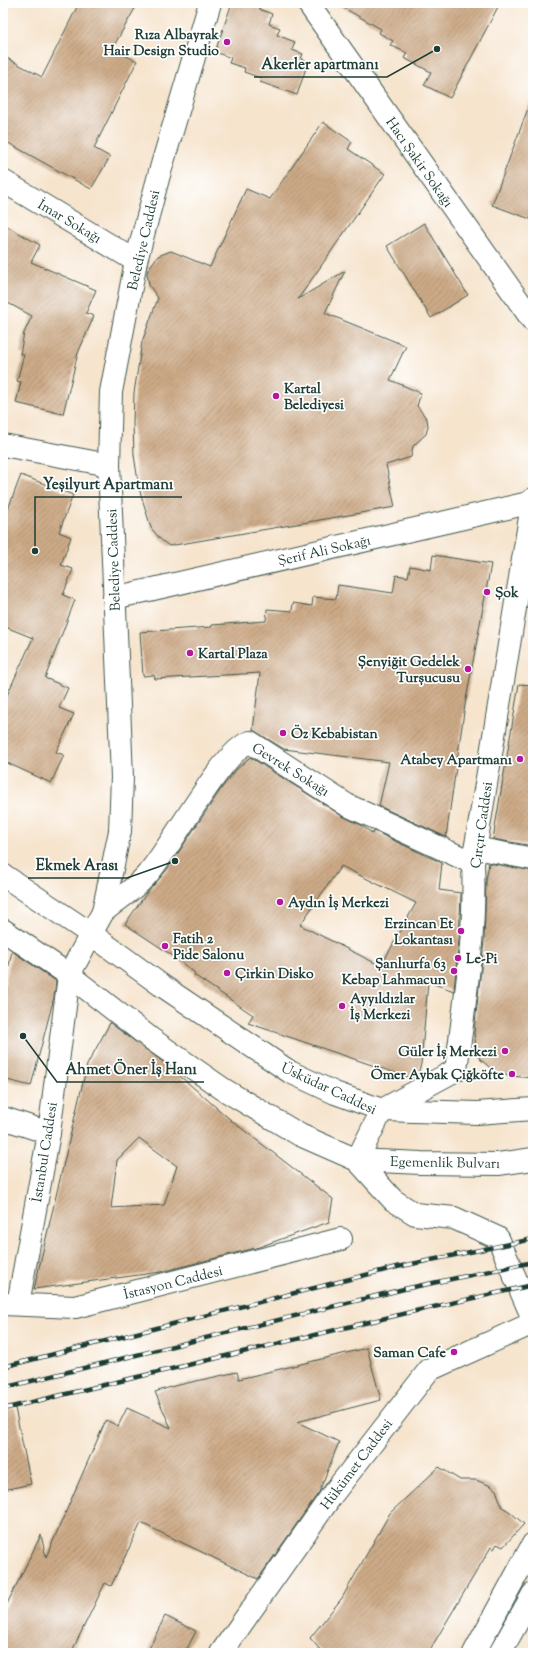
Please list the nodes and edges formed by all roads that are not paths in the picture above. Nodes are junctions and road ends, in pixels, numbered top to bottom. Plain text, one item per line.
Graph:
1 (210, 3) edge
2 (308, 3) edge
3 (3, 180) edge
4 (136, 261) junction
5 (533, 322) edge
6 (3, 445) edge
7 (109, 465) junction
8 (533, 499) edge
9 (533, 502) edge
10 (114, 598) junction
11 (474, 855) junction
12 (533, 858) edge
13 (3, 875) edge
14 (103, 912) junction
15 (3, 930) edge
16 (91, 934) junction
17 (69, 975) junction
18 (533, 1109) edge
19 (382, 1110) junction
20 (3, 1118) edge
21 (49, 1133) junction
22 (533, 1159) edge
23 (357, 1160) junction
24 (341, 1239) dead end
25 (11, 1304) edge
26 (533, 1319) edge
27 (533, 1323) edge
28 (533, 1544) edge
29 (533, 1594) edge
30 (220, 1653) edge
31 (474, 1653) edge
32 (500, 1653) edge

1 - 4 street, Belediye Caddesi
2 - 5 street, Hacı Şakir Sokağı
3 - 4 street, İmar Sokağı
4 - 7 street, Belediye Caddesi
6 - 7 street
7 - 10 street, Belediye Caddesi
8 - 9 street, Çırçır Caddesi
9 - 10 street, Şerif Ali Sokağı
9 - 11 street, Çırçır Caddesi
10 - 14 street, Belediye Caddesi
11 - 12 street, Gevrek Sokağı
11 - 14 street, Gevrek Sokağı
11 - 19 street, Çırçır Caddesi
13 - 16 street, Üsküdar Caddesi
14 - 16 street, Belediye Caddesi
15 - 17 street
16 - 17 street, Belediye Caddesi
16 - 19 street, Üsküdar Caddesi
17 - 21 street, İstanbul Caddesi
17 - 23 street
18 - 19 street
19 - 23 street, Üsküdar Caddesi
20 - 21 street
21 - 25 street, İstanbul Caddesi
22 - 23 street, Egemenlik Bulvarı
23 - 26 street
24 - 25 street, İstasyon Caddesi
27 - 30 street, Hükümet Caddesi
28 - 31 street
29 - 32 street

